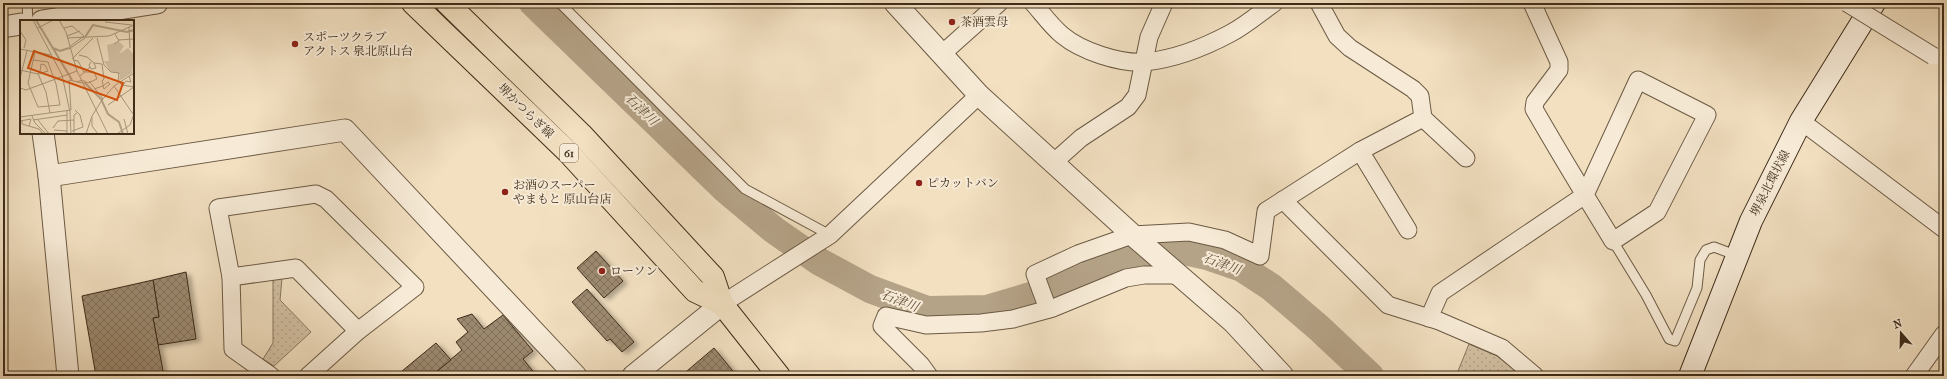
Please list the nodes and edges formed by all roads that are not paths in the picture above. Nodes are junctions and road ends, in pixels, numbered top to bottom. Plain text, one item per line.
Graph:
1 (27, 3) edge
2 (157, 3) edge
3 (413, 3) edge
4 (447, 3) edge
5 (561, 3) edge
6 (895, 3) edge
7 (999, 3) edge
8 (1033, 3) edge
9 (1164, 3) edge
10 (1274, 3) edge
11 (1319, 3) edge
12 (1532, 3) edge
13 (1847, 3) edge
14 (1874, 3) edge
15 (127, 5) edge
16 (28, 20) edge
17 (47, 20) edge
18 (20, 24) edge
19 (3, 27) edge
20 (942, 54) junction
21 (1939, 55) edge
22 (1143, 62) junction
23 (979, 95) junction
24 (1423, 118) junction
25 (1801, 122) junction
26 (43, 134) edge
27 (1360, 151) junction
28 (1466, 158) dead end
29 (1053, 163) junction
30 (49, 176) junction
31 (1585, 195) junction
32 (1283, 200) junction
33 (1944, 229) edge
34 (1408, 230) dead end
35 (1134, 236) junction
36 (825, 238) junction
37 (1613, 241) junction
38 (1738, 256) junction
39 (1176, 274) junction
40 (231, 277) junction
41 (722, 304) junction
42 (1048, 309) junction
43 (1429, 318) junction
44 (358, 331) junction
45 (1944, 334) edge
46 (264, 374) edge
47 (68, 376) edge
48 (308, 376) edge
49 (576, 376) edge
50 (633, 376) edge
51 (779, 376) edge
52 (929, 376) edge
53 (1283, 376) edge
54 (1535, 376) edge
55 (1690, 376) edge
56 (1914, 376) edge

1 - 16 lane
2 - 15 street
3 - 41 main road, 堺かつらぎ線 / 61
4 - 41 main road, 堺かつらぎ線 / 61
5 - 36 lane
6 - 20 street
7 - 20 street
8 - 22 street
9 - 22 street
10 - 22 street
11 - 24 street
12 - 31 street
13 - 21 street, bridge
14 - 25 main road, 堺泉北環状線
15 - 17 street
18 - 19 street
20 - 23 street
22 - 29 street
23 - 29 street
23 - 36 street
24 - 27 street
24 - 28 street
25 - 33 street
25 - 38 main road, 堺泉北環状線
26 - 30 street
27 - 32 street
27 - 34 street
29 - 35 street
30 - 47 street
30 - 49 street
31 - 37 street
31 - 37 street
31 - 43 street
32 - 35 street
32 - 43 street
35 - 39 street
35 - 42 street
36 - 41 street
37 - 38 lane
38 - 55 main road, 堺泉北環状線
39 - 42 street
39 - 53 street
40 - 44 street
40 - 44 street
40 - 46 street
41 - 50 street
41 - 51 main road, 堺かつらぎ線 / 61
42 - 52 street
43 - 54 street
44 - 48 street
45 - 56 street

